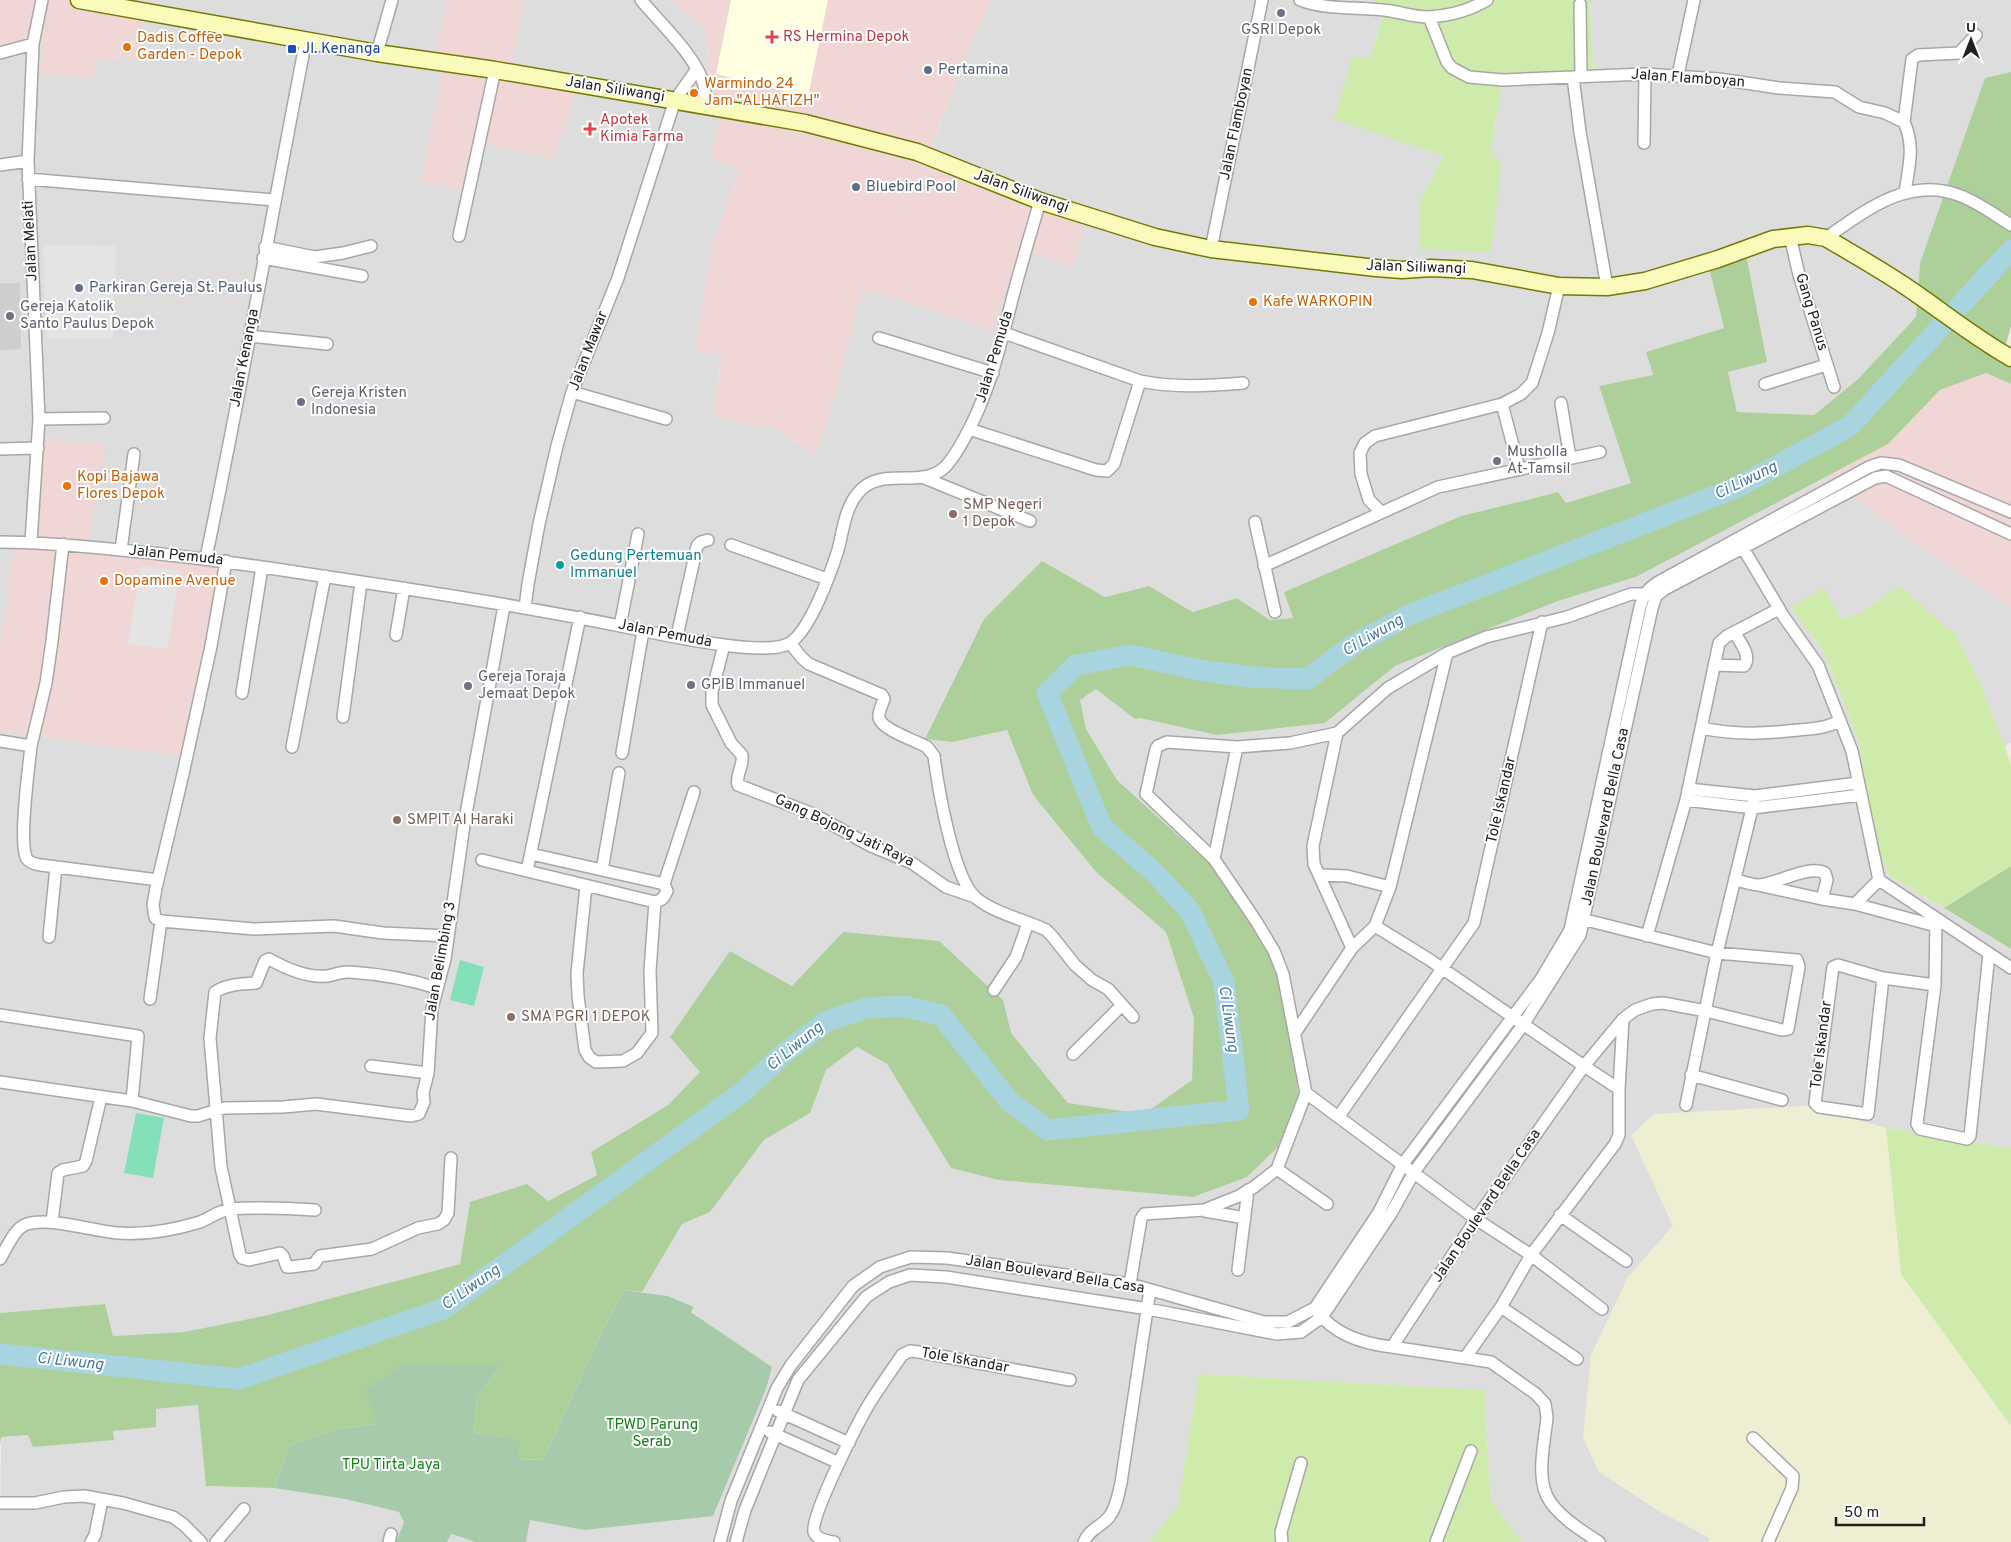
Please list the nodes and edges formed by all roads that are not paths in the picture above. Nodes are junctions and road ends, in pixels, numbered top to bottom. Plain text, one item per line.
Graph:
1 (42, 0) edge
2 (79, 0) edge
3 (392, 0) edge
4 (641, 0) edge
5 (1262, 0) edge
6 (1300, 0) edge
7 (1487, 0) edge
8 (1694, 0) edge
9 (1580, 4) dead end
10 (1429, 17) junction
11 (1976, 36) dead end
12 (306, 40) junction
13 (33, 44) junction
14 (0, 52) edge
15 (377, 53) junction
16 (495, 70) junction
17 (696, 70) junction
18 (1645, 74) junction
19 (1577, 76) junction
20 (1678, 76) junction
21 (675, 100) junction
22 (704, 104) junction
23 (1904, 122) junction
24 (1644, 143) dead end
25 (28, 161) junction
26 (0, 165) edge
27 (28, 179) junction
28 (1905, 192) junction
29 (274, 200) junction
30 (1040, 201) junction
31 (2011, 225) edge
32 (459, 236) dead end
33 (1790, 236) junction
34 (1826, 238) junction
35 (371, 246) dead end
36 (1211, 249) junction
37 (264, 253) junction
38 (362, 276) dead end
39 (1559, 286) junction
40 (1607, 287) junction
41 (1004, 333) junction
42 (250, 336) junction
43 (879, 338) dead end
44 (327, 344) dead end
45 (2011, 358) edge
46 (1826, 365) junction
47 (993, 373) junction
48 (1140, 381) junction
49 (1243, 383) dead end
50 (1765, 384) dead end
51 (1834, 387) dead end
52 (572, 392) junction
53 (1561, 403) dead end
54 (1502, 404) junction
55 (104, 418) dead end
56 (39, 419) junction
57 (666, 419) dead end
58 (970, 429) junction
59 (38, 448) junction
60 (0, 449) edge
61 (1600, 452) dead end
62 (134, 454) dead end
63 (1570, 458) junction
64 (1869, 467) junction
65 (1519, 468) junction
66 (922, 477) junction
67 (1874, 478) junction
68 (1964, 492) junction
69 (1956, 509) junction
70 (1381, 512) junction
71 (2011, 512) edge
72 (1030, 521) dead end
73 (1255, 522) dead end
74 (638, 534) dead end
75 (2011, 534) edge
76 (708, 540) dead end
77 (0, 542) edge
78 (31, 542) junction
79 (63, 544) junction
80 (1740, 544) junction
81 (731, 545) dead end
82 (121, 550) junction
83 (206, 558) junction
84 (226, 561) junction
85 (1264, 566) junction
86 (262, 567) junction
87 (325, 576) junction
88 (827, 579) junction
89 (361, 582) junction
90 (404, 588) junction
91 (1651, 595) junction
92 (504, 606) junction
93 (526, 608) junction
94 (1779, 609) junction
95 (1275, 612) dead end
96 (580, 617) junction
97 (1542, 622) junction
98 (620, 626) junction
99 (643, 631) junction
100 (1734, 632) junction
101 (396, 635) dead end
102 (677, 636) junction
103 (790, 643) junction
104 (724, 646) junction
105 (1447, 653) junction
106 (1714, 665) junction
107 (242, 693) dead end
108 (343, 717) dead end
109 (1839, 721) junction
110 (1701, 728) junction
111 (1337, 733) junction
112 (0, 741) edge
113 (31, 746) junction
114 (292, 746) dead end
115 (1237, 747) junction
116 (622, 752) dead end
117 (619, 773) dead end
118 (1858, 783) junction
119 (694, 792) dead end
120 (1687, 795) junction
121 (1861, 795) junction
122 (1755, 796) junction
123 (1753, 808) junction
124 (531, 854) junction
125 (1214, 859) junction
126 (482, 860) dead end
127 (56, 867) junction
128 (602, 870) junction
129 (527, 871) junction
130 (1320, 875) junction
131 (158, 880) junction
132 (1735, 880) junction
133 (1879, 880) junction
134 (664, 884) junction
135 (1758, 885) junction
136 (586, 886) junction
137 (1390, 887) junction
138 (975, 897) junction
139 (1822, 899) junction
140 (655, 902) junction
141 (1855, 904) junction
142 (1578, 918) junction
143 (161, 921) junction
144 (1028, 923) junction
145 (1936, 923) junction
146 (1375, 926) junction
147 (448, 936) junction
148 (1647, 936) junction
149 (49, 937) dead end
150 (1352, 948) junction
151 (1717, 953) junction
152 (1989, 954) junction
153 (2011, 968) edge
154 (1442, 969) junction
155 (1883, 978) junction
156 (1935, 985) junction
157 (437, 988) junction
158 (994, 990) dead end
159 (150, 999) dead end
160 (1122, 1004) junction
161 (1706, 1011) junction
162 (0, 1015) edge
163 (1512, 1016) junction
164 (1133, 1017) dead end
165 (1623, 1019) junction
166 (1523, 1025) junction
167 (1295, 1033) junction
168 (1072, 1054) dead end
169 (371, 1066) dead end
170 (1584, 1066) junction
171 (428, 1072) junction
172 (1691, 1075) junction
173 (0, 1082) edge
174 (1619, 1089) junction
175 (1306, 1093) junction
176 (101, 1097) junction
177 (132, 1100) junction
178 (1782, 1100) dead end
179 (1686, 1105) dead end
180 (216, 1109) junction
181 (1339, 1116) junction
182 (451, 1158) dead end
183 (1404, 1164) junction
184 (1277, 1169) junction
185 (1414, 1172) junction
186 (1248, 1190) junction
187 (1327, 1204) dead end
188 (231, 1209) junction
189 (315, 1210) dead end
190 (1204, 1210) junction
191 (1560, 1215) junction
192 (1245, 1218) junction
193 (1476, 1219) junction
194 (52, 1222) junction
195 (1531, 1255) junction
196 (0, 1259) edge
197 (1626, 1261) dead end
198 (1238, 1270) dead end
199 (1130, 1284) junction
200 (1150, 1290) junction
201 (1500, 1307) junction
202 (1148, 1309) junction
203 (1602, 1309) dead end
204 (1319, 1313) junction
205 (1392, 1347) junction
206 (1465, 1358) junction
207 (1577, 1359) dead end
208 (1070, 1380) dead end
209 (770, 1407) junction
210 (784, 1414) junction
211 (761, 1428) junction
212 (776, 1434) junction
213 (1753, 1438) dead end
214 (850, 1443) junction
215 (1471, 1451) dead end
216 (839, 1463) junction
217 (1301, 1463) dead end
218 (102, 1500) junction
219 (0, 1503) edge
220 (244, 1509) dead end
221 (91, 1542) edge
222 (200, 1542) edge
223 (216, 1542) edge
224 (720, 1542) edge
225 (736, 1542) edge
226 (834, 1542) edge
227 (1084, 1542) edge
228 (1282, 1542) edge
229 (1436, 1542) edge
230 (1598, 1542) edge
231 (1768, 1542) edge

1 - 13 street, Jalan Melati
2 - 12 main road, Jalan Siliwangi
3 - 15 street
4 - 17 street
5 - 36 street, Jalan Flamboyan
6 - 10 street
7 - 10 street
8 - 20 street
9 - 19 street
10 - 19 street, Jalan Flamboyan
11 - 23 street
12 - 15 main road, Jalan Siliwangi
12 - 29 street, Jalan Kenanga
13 - 14 street
13 - 25 street, Jalan Melati
15 - 16 main road, Jalan Siliwangi
16 - 21 main road, Jalan Siliwangi
16 - 32 street
17 - 21 street, Jalan Mawar
17 - 22 street
18 - 19 street, Jalan Flamboyan
18 - 20 street, Jalan Flamboyan
18 - 24 street
19 - 40 street
20 - 23 street, Jalan Flamboyan
21 - 22 main road, Jalan Siliwangi
21 - 52 street, Jalan Mawar
22 - 30 main road, Jalan Siliwangi
23 - 28 street
25 - 26 street
25 - 27 street, Jalan Melati
27 - 29 street
27 - 56 street, Jalan Melati
28 - 31 street
28 - 34 street
29 - 37 street, Jalan Kenanga
30 - 36 main road, Jalan Siliwangi
30 - 41 street, Jalan Pemuda
33 - 34 main road, Jalan Siliwangi
33 - 40 main road, Jalan Siliwangi
33 - 46 street, Gang Panus
34 - 45 main road, Jalan Siliwangi
35 - 37 street
36 - 39 main road, Jalan Siliwangi
37 - 38 street
37 - 42 street, Jalan Kenanga
39 - 40 main road, Jalan Siliwangi
39 - 54 street
41 - 47 street, Jalan Pemuda
41 - 48 street
42 - 44 street
42 - 83 street, Jalan Kenanga
43 - 47 street
46 - 50 street
46 - 51 street, Gang Panus
47 - 58 street, Jalan Pemuda
48 - 49 street
48 - 58 street
52 - 57 street
52 - 93 street, Jalan Mawar
53 - 63 street
54 - 65 street
54 - 70 street
55 - 56 street
56 - 59 street, Jalan Melati
58 - 66 street, Jalan Pemuda
59 - 60 street
59 - 78 street, Jalan Melati
61 - 63 street
62 - 82 street
63 - 65 street
64 - 67 street
64 - 68 street
64 - 80 street
65 - 70 street
66 - 72 street
66 - 88 street, Jalan Pemuda
67 - 69 street
67 - 80 street
68 - 69 street
68 - 71 street
69 - 75 street
70 - 85 street
73 - 85 street
74 - 98 street
76 - 102 street
77 - 78 street, Jalan Pemuda
78 - 79 street, Jalan Pemuda
79 - 82 street, Jalan Pemuda
79 - 113 street
80 - 91 street
80 - 94 street
81 - 88 street
82 - 83 street, Jalan Pemuda
83 - 84 street, Jalan Pemuda
84 - 86 street, Jalan Pemuda
84 - 131 street
85 - 95 street
86 - 87 street, Jalan Pemuda
86 - 107 street
87 - 89 street, Jalan Pemuda
87 - 114 street
88 - 103 street, Jalan Pemuda
89 - 90 street, Jalan Pemuda
89 - 108 street
90 - 92 street, Jalan Pemuda
90 - 101 street
91 - 97 street
91 - 142 street, Jalan Boulevard Bella Casa
92 - 93 street, Jalan Pemuda
92 - 147 street, Jalan Belimbing 3
93 - 96 street, Jalan Pemuda
94 - 100 street
94 - 109 street
96 - 98 street, Jalan Pemuda
96 - 124 street
97 - 105 street
97 - 154 street, Tole Iskandar
98 - 99 street, Jalan Pemuda
99 - 102 street, Jalan Pemuda
99 - 116 street
100 - 106 street
100 - 106 street
102 - 104 street, Jalan Pemuda
103 - 104 street, Jalan Pemuda
103 - 138 street
104 - 138 street, Gang Bojong Jati Raya
105 - 111 street
105 - 137 street
106 - 110 street
109 - 110 street
109 - 118 street
110 - 120 street
111 - 115 street
111 - 130 street
112 - 113 street
113 - 127 street
115 - 125 street
115 - 125 street
117 - 128 street
118 - 121 street
118 - 122 street
119 - 134 street
120 - 122 street
120 - 123 street
120 - 148 street
121 - 123 street
121 - 133 street
122 - 123 street
123 - 132 street
124 - 128 street
124 - 129 street
125 - 167 street
126 - 129 street
127 - 131 street
127 - 149 street
128 - 134 street
129 - 136 street
130 - 137 street
130 - 150 street
131 - 143 street
132 - 135 street
132 - 151 street
133 - 141 street
133 - 145 street
134 - 140 street
135 - 139 street
135 - 139 street
136 - 140 street
136 - 140 street
137 - 146 street
138 - 144 street, Gang Bojong Jati Raya
139 - 141 street
141 - 145 street
142 - 148 street
142 - 163 street, Jalan Boulevard Bella Casa
142 - 166 street, Jalan Boulevard Bella Casa
143 - 147 street
143 - 159 street
144 - 158 street
144 - 160 street, Gang Bojong Jati Raya
145 - 152 street
145 - 156 street
146 - 150 street
146 - 154 street
147 - 157 street, Jalan Belimbing 3
148 - 151 street
150 - 167 street
151 - 161 street
151 - 161 street
152 - 153 street
152 - 156 street
154 - 163 street
154 - 181 street, Tole Iskandar
155 - 155 street, Tole Iskandar
155 - 156 street, Tole Iskandar
157 - 171 street, Jalan Belimbing 3
157 - 180 street
160 - 164 street, Gang Bojong Jati Raya
160 - 168 street
161 - 165 street
161 - 172 street
162 - 177 street
163 - 166 street
163 - 183 street, Jalan Boulevard Bella Casa
165 - 170 street
165 - 174 street
166 - 170 street
166 - 185 street, Jalan Boulevard Bella Casa
167 - 175 street
169 - 171 street
170 - 174 street
170 - 193 street, Jalan Boulevard Bella Casa
171 - 180 street, Jalan Belimbing 3
172 - 178 street
172 - 179 street
173 - 176 street, Jalan Belimbing 3
174 - 191 street
175 - 181 street
175 - 184 street
176 - 177 street, Jalan Belimbing 3
176 - 194 street
177 - 180 street, Jalan Belimbing 3
180 - 188 street
181 - 183 street
182 - 188 street
183 - 185 street
183 - 204 street, Jalan Boulevard Bella Casa
184 - 186 street
184 - 187 street
185 - 193 street
185 - 204 street, Jalan Boulevard Bella Casa
186 - 190 street
186 - 192 street
188 - 189 street
188 - 194 street
190 - 192 street
190 - 199 street
191 - 195 street
191 - 197 street
192 - 198 street
193 - 195 street
193 - 205 street, Jalan Boulevard Bella Casa
194 - 196 street
195 - 201 street
195 - 203 street
199 - 200 street, Jalan Boulevard Bella Casa
199 - 209 street, Jalan Boulevard Bella Casa
200 - 202 street
200 - 204 street, Jalan Boulevard Bella Casa
201 - 206 street
201 - 207 street
202 - 204 street, Jalan Boulevard Bella Casa
202 - 210 street, Jalan Boulevard Bella Casa
202 - 227 street
204 - 205 street
205 - 206 street
206 - 230 street
208 - 214 street, Tole Iskandar
209 - 210 street
209 - 211 street, Jalan Boulevard Bella Casa
210 - 212 street, Jalan Boulevard Bella Casa
210 - 214 street
211 - 212 street
211 - 224 street, Jalan Boulevard Bella Casa
212 - 216 street
212 - 225 street, Jalan Boulevard Bella Casa
213 - 231 street
214 - 216 street, Tole Iskandar
215 - 229 street
216 - 226 street
217 - 228 street
218 - 219 street
218 - 221 street
218 - 222 street
220 - 223 street

